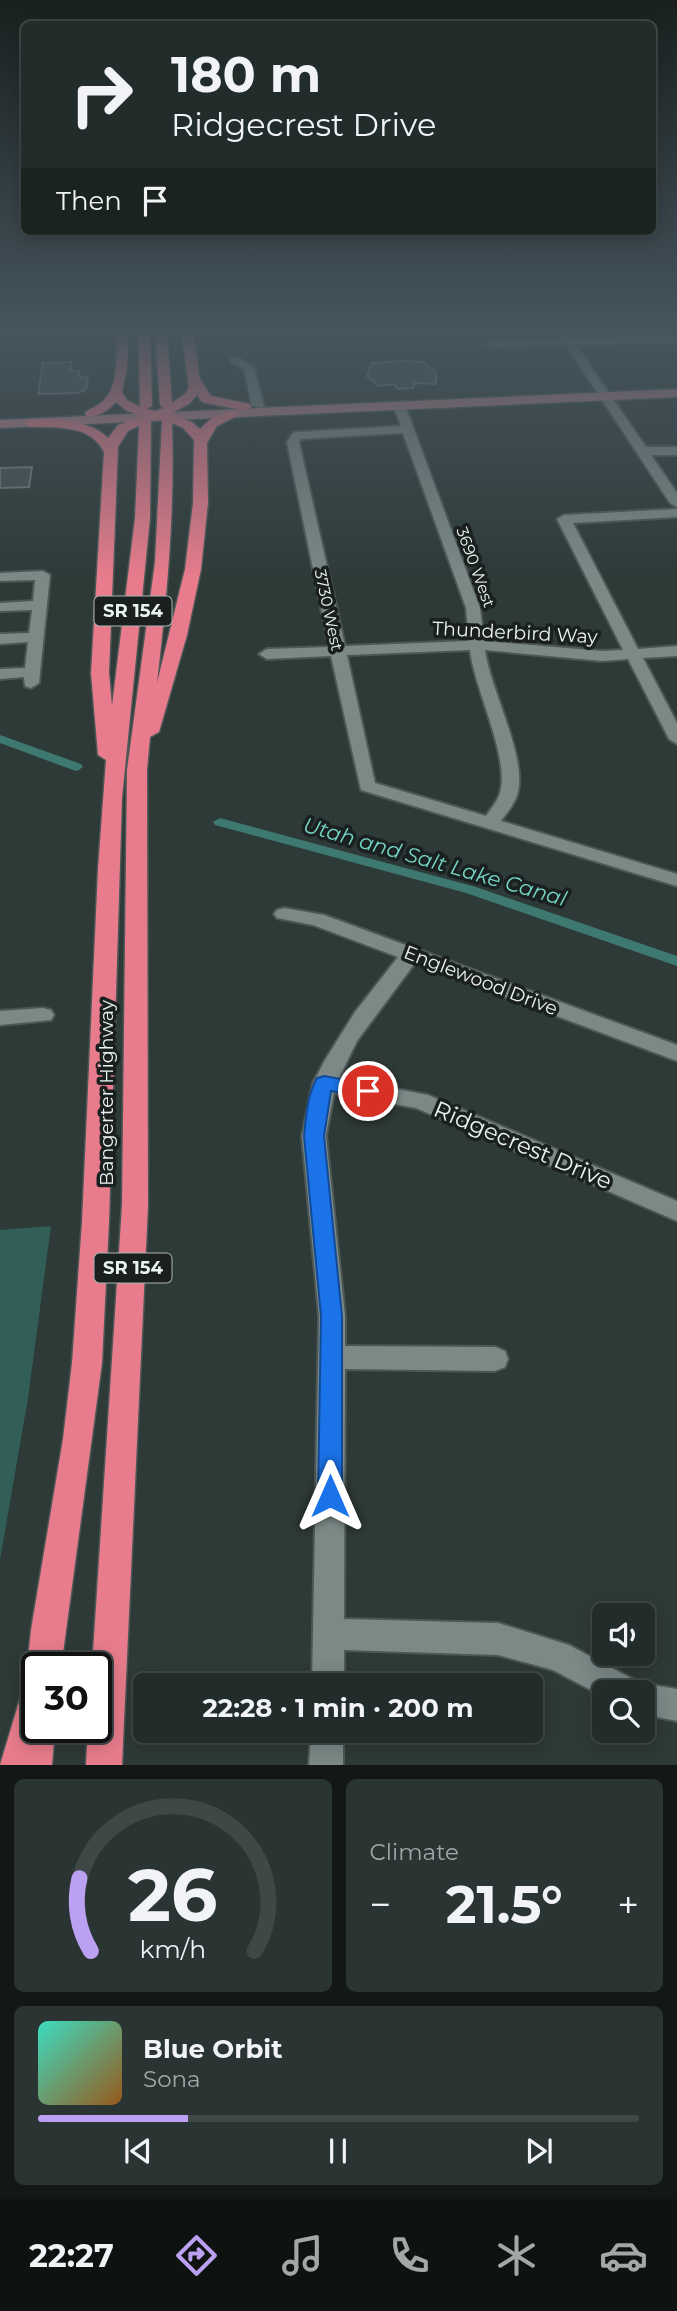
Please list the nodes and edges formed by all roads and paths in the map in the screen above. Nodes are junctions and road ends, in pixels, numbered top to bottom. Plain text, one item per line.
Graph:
1 (60, 414) edge
2 (151, 414) edge
3 (156, 414) junction
4 (157, 414) edge
5 (232, 414) edge
6 (402, 414) edge
7 (618, 414) edge
8 (0, 417) edge
9 (30, 423) junction
10 (0, 424) edge
11 (407, 429) junction
12 (201, 443) junction
13 (642, 451) junction
14 (677, 451) edge
15 (111, 453) junction
16 (675, 498) edge
17 (677, 513) edge
18 (0, 577) edge
19 (39, 605) junction
20 (0, 607) edge
21 (36, 637) junction
22 (0, 639) edge
23 (477, 645) junction
24 (337, 650) junction
25 (677, 651) edge
26 (267, 654) dead end
27 (632, 654) junction
28 (0, 674) edge
29 (677, 739) edge
30 (137, 770) junction
31 (112, 798) junction
32 (491, 822) junction
33 (677, 880) edge
34 (284, 914) dead end
35 (412, 953) junction
36 (43, 1015) dead end
37 (0, 1018) edge
38 (677, 1053) edge
39 (324, 1083) junction
40 (677, 1211) edge
41 (331, 1357) junction
42 (495, 1359) dead end
43 (330, 1634) junction
44 (46, 1652) edge
45 (328, 1673) edge
46 (604, 1680) edge
47 (655, 1701) edge
48 (677, 1705) edge
49 (23, 1743) edge
50 (36, 1743) edge
51 (327, 1743) edge
52 (17, 1765) edge
53 (34, 1765) edge
54 (104, 1765) edge
55 (326, 1765) edge

1 - 8 main road
2 - 9 main road
3 - 15 highway
3 - 30 highway, Bangerter Highway / SR 154
3 - 31 highway, Bangerter Highway / SR 154
4 - 12 highway
5 - 12 highway
6 - 11 street, 3690 West
7 - 13 street
9 - 10 main road
9 - 15 highway
11 - 23 street, 3690 West
11 - 24 street, 3730 West
12 - 30 highway
13 - 14 street
13 - 16 street
15 - 31 highway
17 - 27 street
18 - 19 street
19 - 20 street
19 - 21 street
21 - 22 street
21 - 28 street
23 - 24 street, Thunderbird Way
23 - 27 street, Thunderbird Way
23 - 32 street, 3690 West
24 - 26 street, Thunderbird Way
24 - 32 street, 3730 West
25 - 27 street, Thunderbird Way
27 - 29 street
30 - 54 highway, Bangerter Highway / SR 154
31 - 44 highway, Bangerter Highway / SR 154
32 - 33 street
34 - 35 street, Englewood Drive
35 - 38 street, Englewood Drive
35 - 39 street
36 - 37 street
39 - 40 street, Ridgecrest Drive
39 - 41 street
41 - 42 street
41 - 43 street
43 - 45 street
43 - 46 street
47 - 48 street
49 - 52 highway
50 - 53 highway
51 - 55 street

